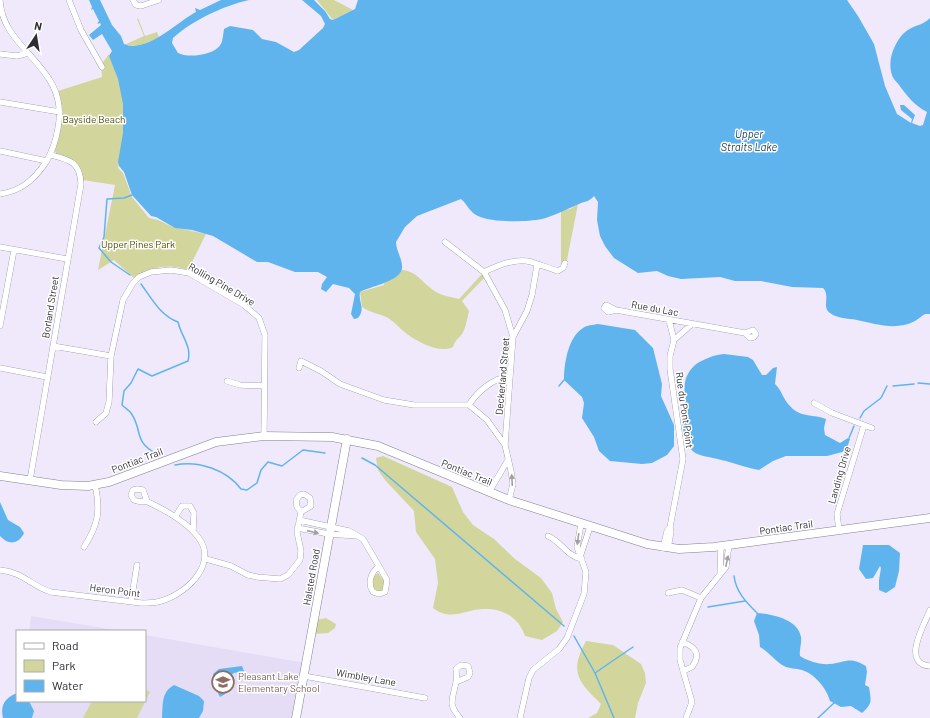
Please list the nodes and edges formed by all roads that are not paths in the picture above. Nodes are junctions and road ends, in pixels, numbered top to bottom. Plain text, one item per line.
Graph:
1 (0, 0) edge
2 (69, 0) edge
3 (133, 0) edge
4 (159, 0) edge
5 (28, 53) junction
6 (0, 54) edge
7 (102, 67) dead end
8 (0, 102) edge
9 (60, 112) junction
10 (0, 151) edge
11 (51, 155) junction
12 (47, 161) junction
13 (0, 194) edge
14 (445, 242) dead end
15 (0, 247) edge
16 (14, 250) junction
17 (67, 258) junction
18 (565, 263) dead end
19 (537, 265) junction
20 (484, 272) junction
21 (616, 310) dead end
22 (670, 320) junction
23 (692, 324) junction
24 (0, 326) edge
25 (745, 333) dead end
26 (513, 336) junction
27 (674, 340) junction
28 (53, 346) junction
29 (111, 356) junction
30 (0, 368) edge
31 (299, 368) dead end
32 (47, 377) junction
33 (509, 377) junction
34 (227, 381) dead end
35 (264, 386) junction
36 (814, 403) dead end
37 (469, 405) junction
38 (96, 422) dead end
39 (864, 425) junction
40 (872, 428) dead end
41 (264, 436) junction
42 (347, 439) junction
43 (504, 445) junction
44 (508, 460) junction
45 (0, 476) edge
46 (30, 480) junction
47 (96, 485) junction
48 (489, 492) junction
49 (509, 500) junction
50 (147, 501) dead end
51 (301, 512) dead end
52 (175, 517) junction
53 (930, 518) edge
54 (299, 520) junction
55 (581, 524) junction
56 (590, 527) junction
57 (297, 528) junction
58 (839, 530) junction
59 (193, 531) junction
60 (329, 531) junction
61 (548, 536) dead end
62 (725, 546) junction
63 (84, 547) dead end
64 (666, 548) junction
65 (581, 556) junction
66 (206, 559) junction
67 (137, 565) dead end
68 (378, 567) junction
69 (0, 570) edge
70 (668, 593) dead end
71 (701, 598) junction
72 (131, 602) junction
73 (930, 610) edge
74 (682, 642) junction
75 (930, 666) edge
76 (683, 671) junction
77 (304, 676) junction
78 (456, 682) dead end
79 (425, 698) dead end
80 (296, 718) edge
81 (460, 718) edge
82 (520, 718) edge
83 (686, 718) edge

1 - 5 street
2 - 7 street
3 - 4 street
5 - 6 street
5 - 9 street
8 - 9 street
9 - 11 street
10 - 12 street
11 - 12 street
11 - 17 street, Borland Street
12 - 13 street
14 - 20 street
15 - 16 street
16 - 17 street
16 - 24 street
17 - 28 street, Borland Street
18 - 19 street
19 - 20 street
19 - 26 street, Deckerland Street
20 - 26 street
21 - 22 street, Rue du Lac
22 - 23 street, Rue du Lac
22 - 27 street, Rue du Pont Point
23 - 25 street, Rue du Lac
23 - 27 street, Rue du Lac
26 - 33 street, Deckerland Street
27 - 64 street, Rue du Pont Point
28 - 29 street
28 - 32 street, Borland Street
29 - 35 street, Rolling Pine Drive
29 - 38 street, Rolling Pine Drive
30 - 32 street
31 - 37 street
32 - 46 street, Borland Street
33 - 37 street
33 - 43 street, Deckerland Street
34 - 35 street
35 - 41 street, Rolling Pine Drive
36 - 39 street
37 - 43 street
39 - 40 street
39 - 58 street, Landing Drive
41 - 42 main road, Pontiac Trail
41 - 47 main road, Pontiac Trail
42 - 48 main road, Pontiac Trail
42 - 60 main road, Halsted Road
43 - 44 street, Deckerland Street
44 - 48 street
49 -> 44 street, Deckerland Street
45 - 46 main road, Pontiac Trail
46 - 47 main road, Pontiac Trail
47 - 63 street
48 - 49 main road, Pontiac Trail
49 - 55 main road, Pontiac Trail
50 - 52 street
51 - 54 street
52 - 59 street
52 - 59 street
53 - 58 main road, Pontiac Trail
54 - 57 street
54 - 60 street
55 - 56 main road, Pontiac Trail
55 -> 65 street
56 - 64 main road, Pontiac Trail
56 - 65 street
57 -> 60 street
57 - 66 street
58 - 62 main road, Pontiac Trail
59 - 66 street
60 - 68 street
60 - 77 main road, Halsted Road
61 - 65 street
62 - 64 main road, Pontiac Trail
62 - 71 street
65 - 82 street
66 - 72 street, Heron Point
67 - 72 street
68 - 68 street
69 - 72 street, Heron Point
70 - 71 street
71 - 74 street
73 - 75 street
74 - 76 street
74 - 76 street
76 - 83 street
77 - 79 street, Wimbley Lane
77 - 80 main road, Halsted Road
78 - 81 street

